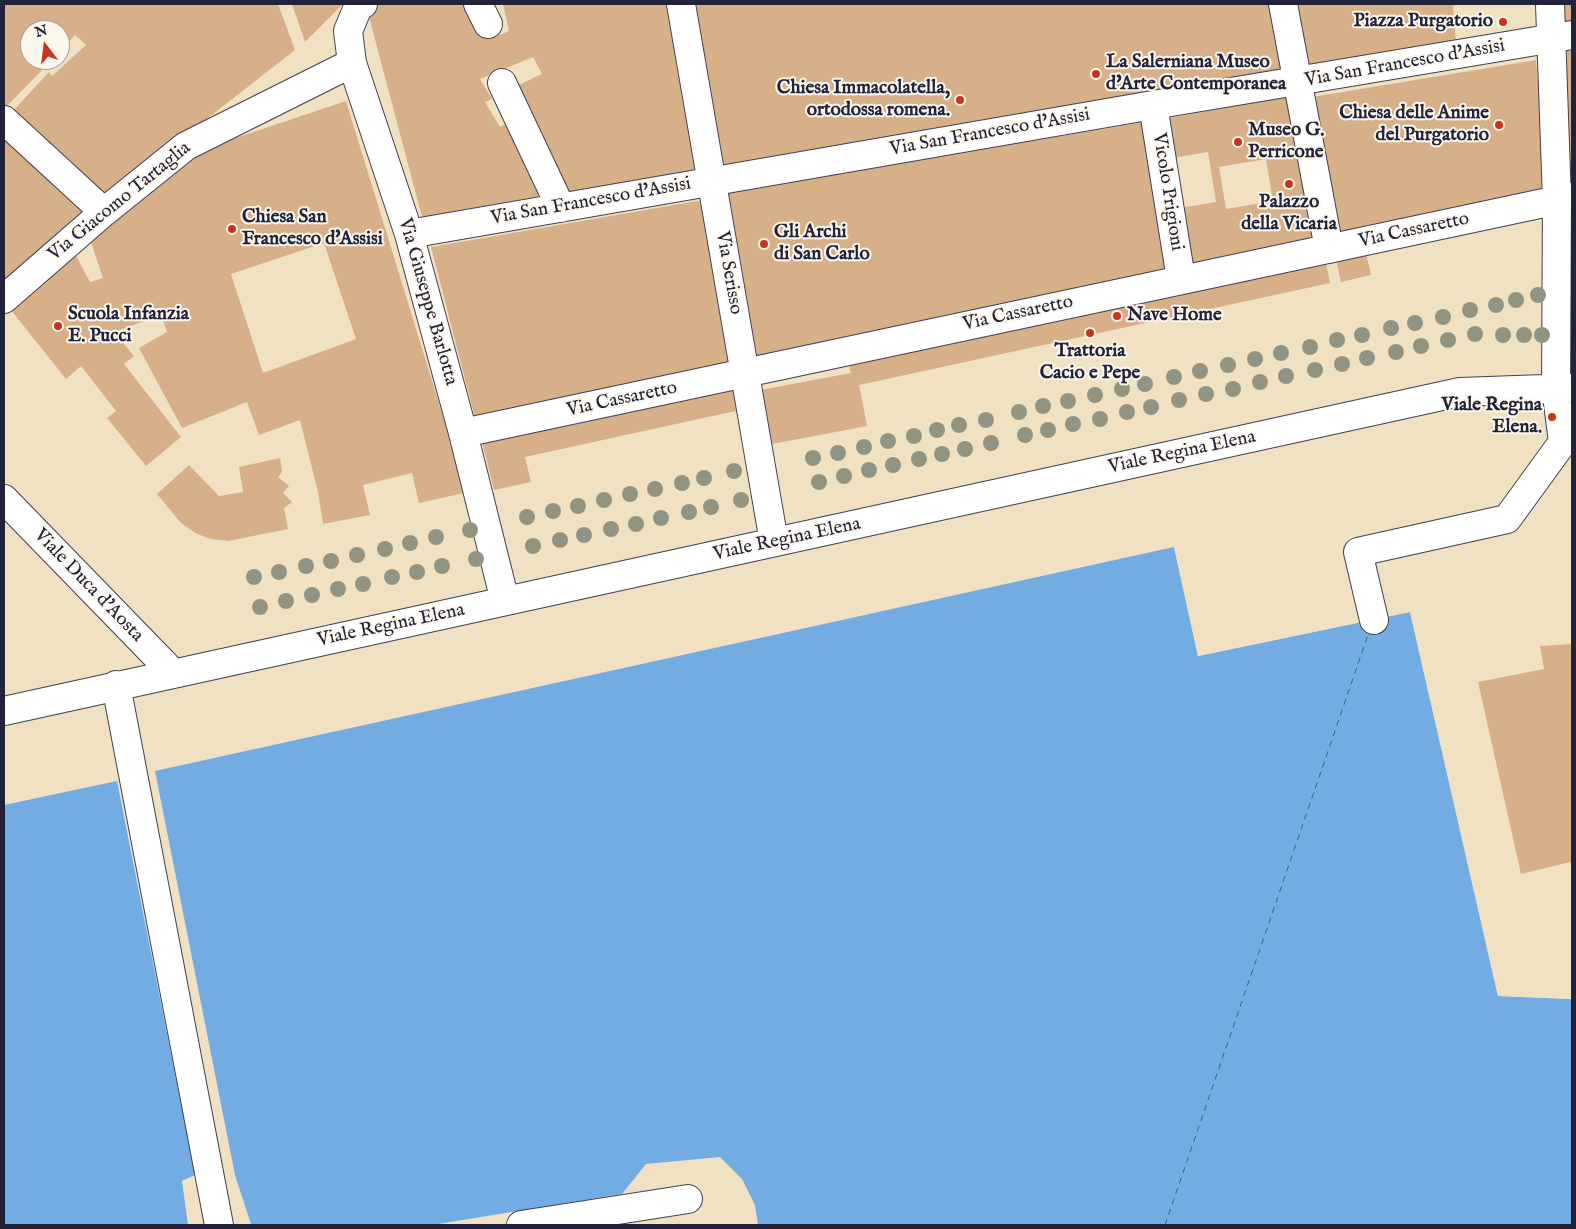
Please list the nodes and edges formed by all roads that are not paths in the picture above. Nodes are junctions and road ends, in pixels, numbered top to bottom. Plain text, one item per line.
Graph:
1 (681, 4) edge
2 (1283, 4) edge
3 (1550, 4) edge
4 (361, 5) edge
5 (1562, 37) edge
6 (352, 63) junction
7 (502, 83) dead end
8 (1296, 83) junction
9 (1153, 105) junction
10 (4, 120) edge
11 (712, 182) junction
12 (1565, 199) edge
13 (561, 208) junction
14 (104, 212) junction
15 (409, 234) junction
16 (1329, 249) junction
17 (1180, 279) junction
18 (4, 298) edge
19 (745, 373) junction
20 (1564, 388) edge
21 (463, 433) junction
22 (4, 499) edge
23 (774, 542) junction
24 (505, 601) junction
25 (1374, 620) dead end
26 (173, 673) junction
27 (116, 686) junction
28 (4, 711) edge
29 (688, 1199) dead end
30 (219, 1225) edge
31 (521, 1225) edge

1 - 11 street, Via Serisso
2 - 8 street
3 - 5 street
4 - 6 street, Via Giuseppe Barlotta
5 - 8 street, Via San Francesco d'Assisi
5 - 12 street
6 - 14 street, Via Giacomo Tartaglia
6 - 15 street, Via Giuseppe Barlotta
7 - 13 street
8 - 9 street, Via San Francesco d'Assisi
8 - 16 street
9 - 11 street, Via San Francesco d'Assisi
9 - 17 street, Vicolo Prigioni
10 - 14 street
11 - 13 street, Via San Francesco d'Assisi
11 - 19 street, Via Serisso
12 - 16 street, Via Cassaretto
12 - 20 street
13 - 15 street, Via San Francesco d'Assisi
14 - 18 street, Via Giacomo Tartaglia
15 - 21 street, Via Giuseppe Barlotta
16 - 17 street, Via Cassaretto
17 - 19 street, Via Cassaretto
19 - 21 street, Via Cassaretto
19 - 23 street, Via Serisso
20 - 23 street, Viale Regina Elena
20 - 25 street
21 - 24 street, Via Giuseppe Barlotta
22 - 26 street, Viale Duca d'Aosta
23 - 24 street, Viale Regina Elena
24 - 26 street, Viale Regina Elena
26 - 27 street, Viale Regina Elena
27 - 28 street, Viale Regina Elena
27 - 30 street
29 - 31 street

